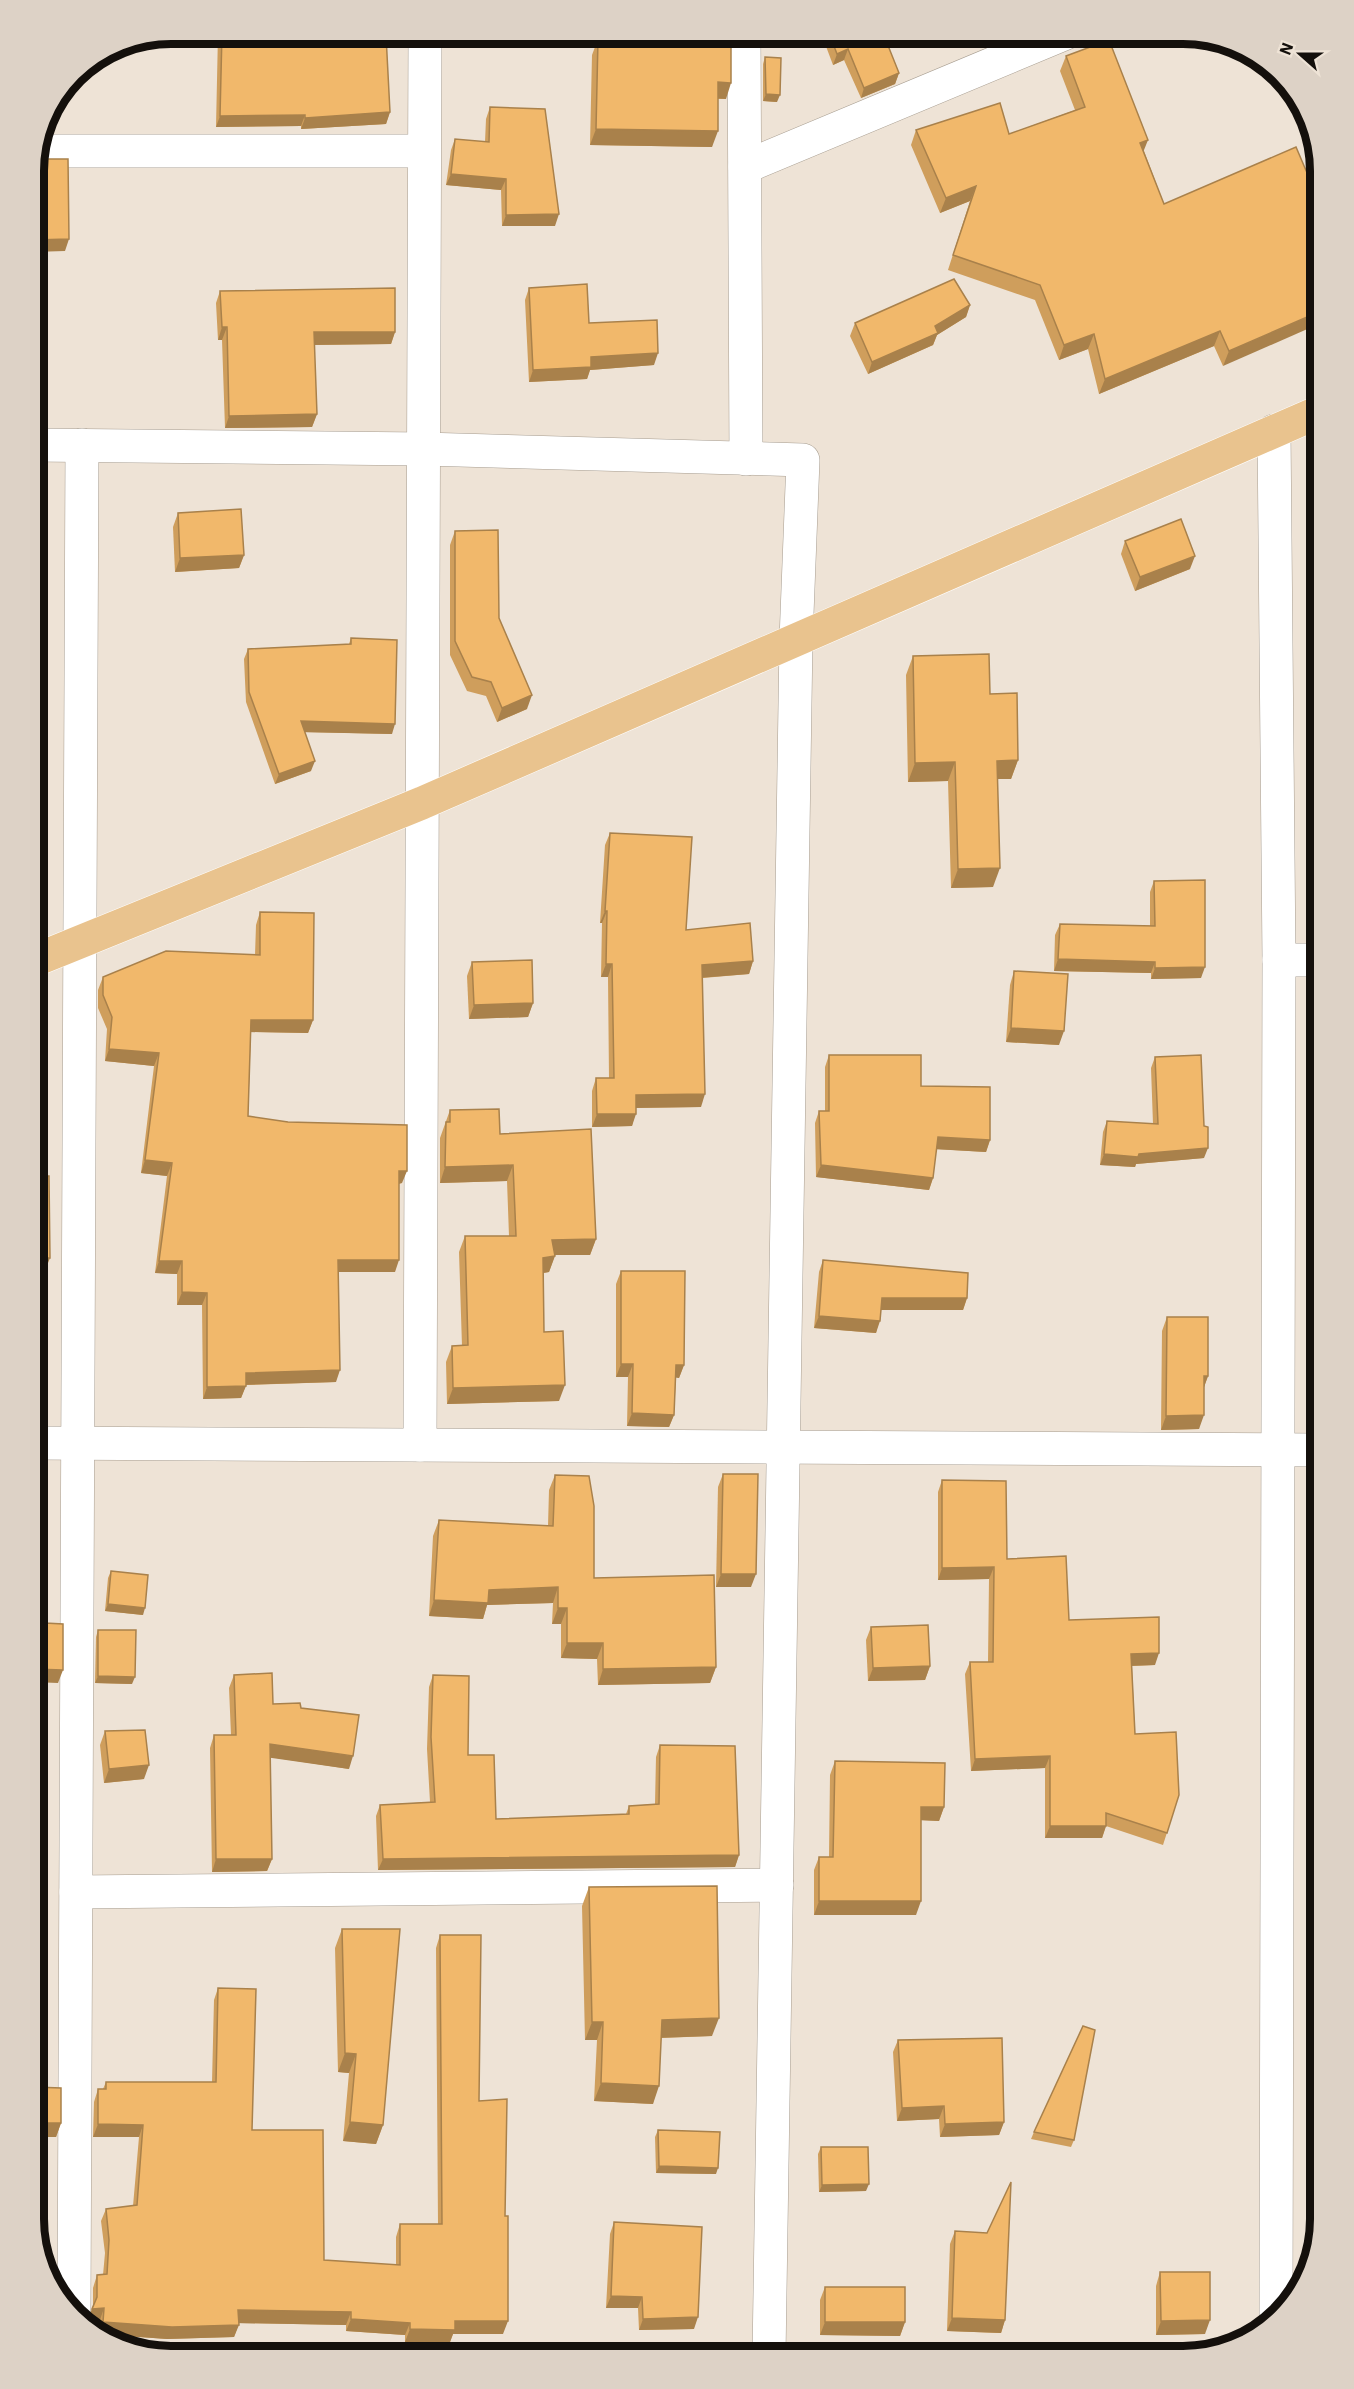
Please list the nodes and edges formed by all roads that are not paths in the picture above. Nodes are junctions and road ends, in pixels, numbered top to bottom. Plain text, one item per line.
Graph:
1 (425, 44) edge
2 (744, 44) edge
3 (1040, 44) edge
4 (424, 150) junction
5 (46, 151) edge
6 (745, 167) junction
7 (1310, 416) edge
8 (1274, 431) junction
9 (44, 444) edge
10 (82, 445) junction
11 (424, 450) junction
12 (746, 459) junction
13 (796, 640) junction
14 (422, 804) junction
15 (80, 941) junction
16 (44, 956) edge
17 (1279, 960) junction
18 (1310, 960) edge
19 (44, 1443) edge
20 (77, 1443) junction
21 (420, 1445) junction
22 (785, 1447) junction
23 (1279, 1449) junction
24 (1310, 1450) edge
25 (777, 1885) junction
26 (75, 1892) junction
27 (74, 2301) edge
28 (1276, 2305) edge
29 (769, 2346) edge

1 - 4 street
2 - 6 street
3 - 6 street
4 - 5 street
4 - 11 street
6 - 12 street
7 - 8 main road
8 - 13 main road
8 - 17 street
9 - 10 street
10 - 11 street
10 - 15 street
11 - 12 street
11 - 14 street
12 - 13 street
13 - 14 main road
13 - 22 street
14 - 15 main road
14 - 21 street
15 - 16 main road
15 - 20 street
17 - 18 street
17 - 23 street
19 - 20 street
20 - 21 street
20 - 26 street
21 - 22 street
22 - 23 street
22 - 25 street
23 - 24 street
23 - 28 street
25 - 26 street
25 - 29 street
26 - 27 street

